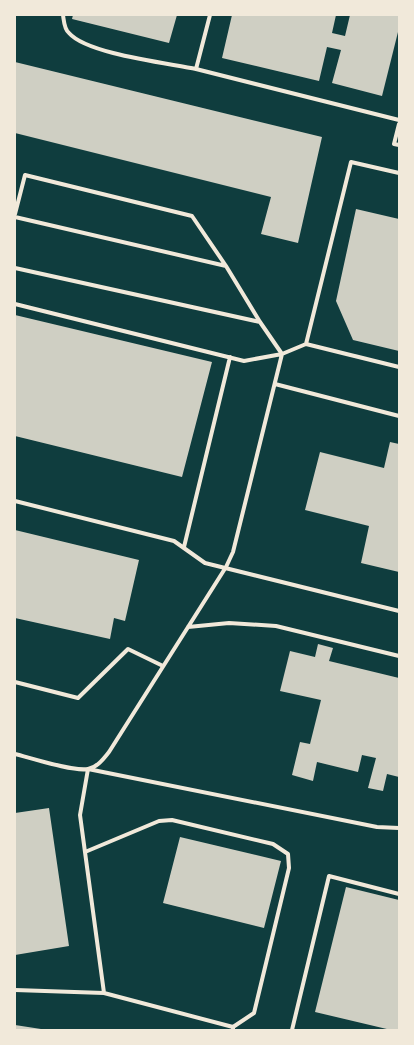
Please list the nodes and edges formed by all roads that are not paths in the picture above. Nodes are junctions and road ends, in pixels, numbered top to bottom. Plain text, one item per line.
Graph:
1 (63, 15) edge
2 (210, 15) edge
3 (196, 69) junction
4 (399, 122) edge
5 (399, 145) edge
6 (399, 173) edge
7 (15, 216) edge
8 (226, 266) junction
9 (15, 268) edge
10 (15, 304) edge
11 (260, 322) junction
12 (306, 344) junction
13 (282, 354) junction
14 (230, 357) junction
15 (399, 367) edge
16 (275, 384) junction
17 (399, 416) edge
18 (15, 501) edge
19 (184, 547) junction
20 (226, 567) junction
21 (399, 611) edge
22 (188, 627) junction
23 (399, 656) edge
24 (163, 666) junction
25 (15, 682) edge
26 (15, 754) edge
27 (88, 769) junction
28 (399, 828) edge
29 (86, 852) junction
30 (399, 894) edge
31 (15, 990) edge
32 (104, 993) junction
33 (233, 1028) edge
34 (292, 1030) edge

1 - 3 lane
2 - 3 lane
3 - 4 lane
4 - 5 lane
6 - 12 lane
7 - 8 lane
7 - 8 lane
8 - 11 lane
9 - 11 lane
10 - 14 lane
11 - 13 lane
12 - 13 lane
12 - 15 lane
13 - 14 lane
13 - 16 lane
14 - 19 lane
16 - 17 lane
16 - 20 lane
18 - 19 lane
19 - 20 lane
20 - 21 lane
20 - 22 lane
22 - 23 lane
22 - 24 lane
24 - 25 lane
24 - 27 lane
26 - 27 lane
27 - 28 lane
27 - 29 lane
29 - 32 lane
29 - 33 lane
30 - 34 lane
31 - 32 lane
32 - 33 lane

